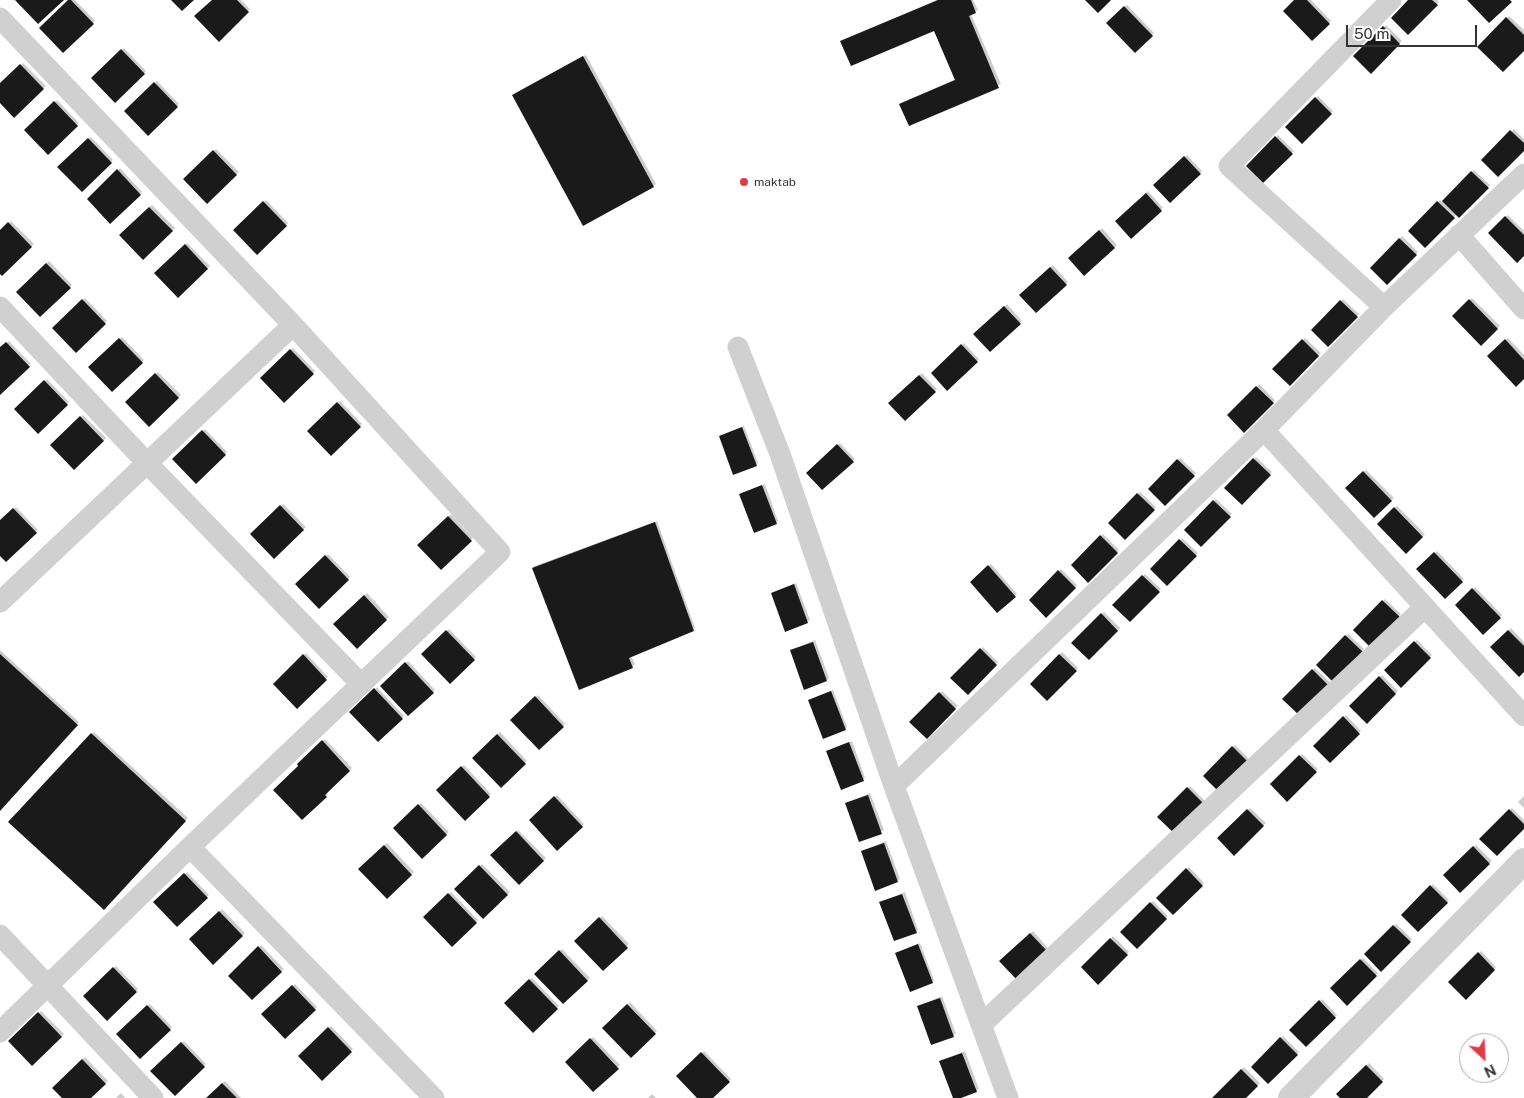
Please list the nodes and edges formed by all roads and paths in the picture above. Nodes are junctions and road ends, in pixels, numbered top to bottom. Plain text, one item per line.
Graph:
1 (1391, 0) edge
2 (0, 18) edge
3 (1524, 174) edge
4 (1459, 235) junction
5 (0, 307) edge
6 (1384, 307) junction
7 (1524, 309) edge
8 (293, 325) junction
9 (738, 347) dead end
10 (1264, 430) junction
11 (147, 463) junction
12 (0, 602) edge
13 (1425, 606) junction
14 (362, 684) junction
15 (1524, 716) edge
16 (894, 786) junction
17 (190, 847) junction
18 (1524, 861) edge
19 (0, 935) edge
20 (48, 986) junction
21 (982, 1024) junction
22 (0, 1032) edge
23 (153, 1098) edge
24 (434, 1098) edge
25 (1008, 1098) edge
26 (1291, 1098) edge

1 - 6 street
2 - 8 street
3 - 4 street
4 - 6 street
4 - 7 street
5 - 11 street
6 - 10 street
8 - 11 street
8 - 14 street
9 - 16 street
10 - 13 street
10 - 16 street
11 - 12 street
11 - 14 street
13 - 15 street
13 - 21 street
14 - 17 street
16 - 21 street
17 - 20 street
17 - 24 street
18 - 26 street
19 - 20 street
20 - 22 street
20 - 23 street
21 - 25 street

